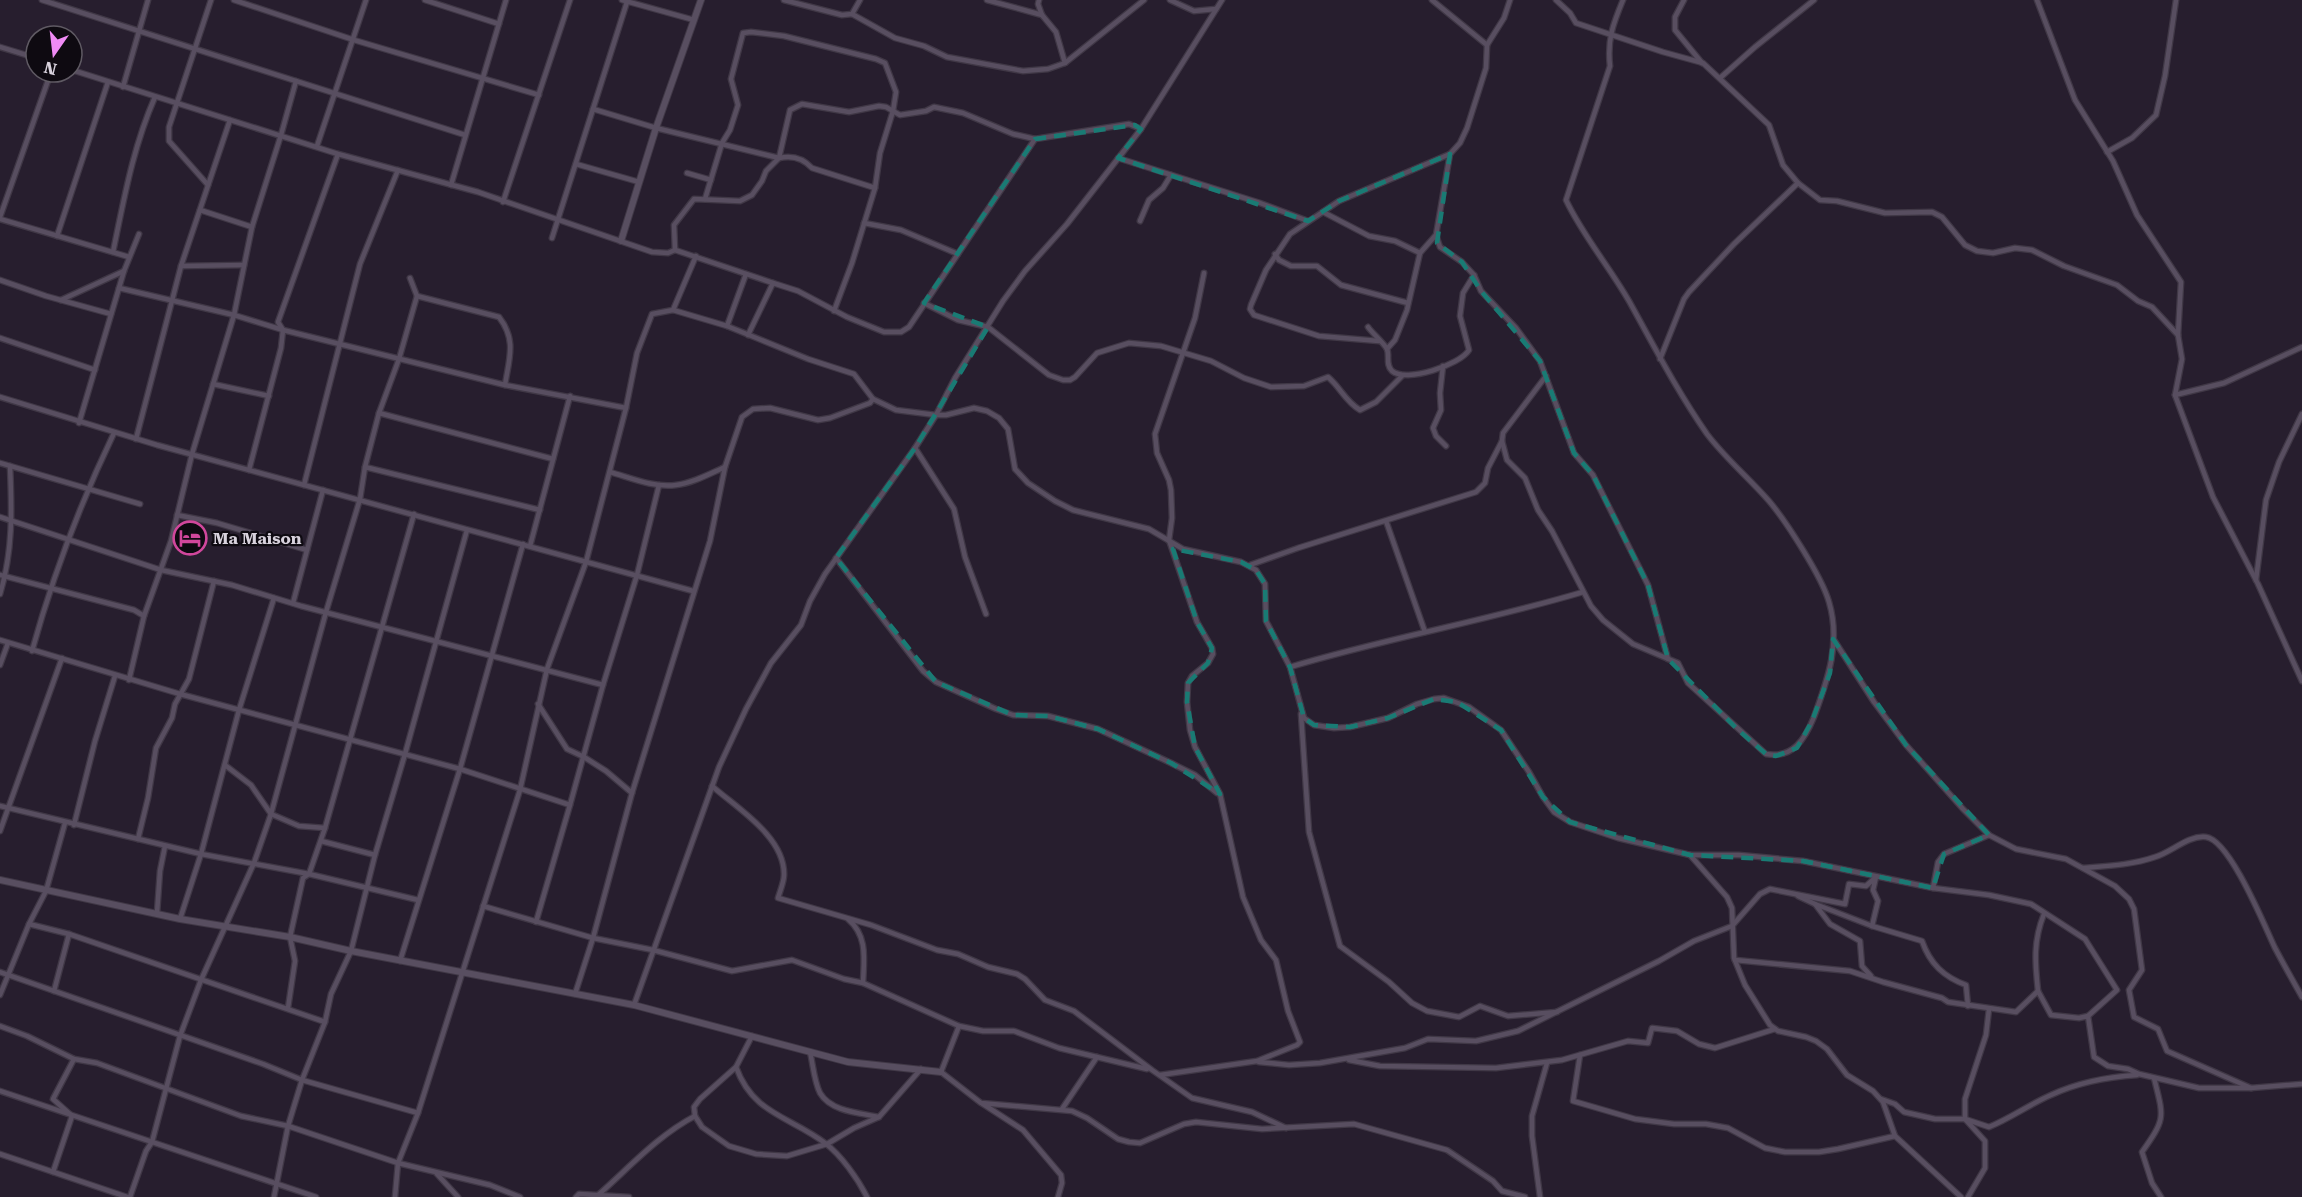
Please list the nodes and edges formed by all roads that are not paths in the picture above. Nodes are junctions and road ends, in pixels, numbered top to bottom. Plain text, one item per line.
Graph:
1 (42, 0) edge
2 (148, 0) edge
3 (211, 0) edge
4 (234, 0) edge
5 (366, 0) edge
6 (425, 0) edge
7 (506, 0) edge
8 (570, 0) edge
9 (651, 0) edge
10 (701, 0) edge
11 (784, 0) edge
12 (860, 0) edge
13 (987, 0) edge
14 (1039, 0) edge
15 (1144, 0) edge
16 (1172, 0) edge
17 (1222, 0) edge
18 (1432, 0) edge
19 (1510, 0) edge
20 (1556, 0) edge
21 (1623, 0) edge
22 (1684, 0) edge
23 (1814, 0) edge
24 (2037, 0) edge
25 (2176, 0) edge
26 (625, 1) edge
27 (649, 8) junction
28 (1216, 9) junction
29 (852, 14) junction
30 (1042, 15) junction
31 (693, 20) junction
32 (499, 24) junction
33 (139, 31) junction
34 (1611, 35) junction
35 (354, 40) junction
36 (1487, 45) junction
37 (0, 47) edge
38 (196, 48) junction
39 (24, 54) edge
40 (1065, 63) junction
41 (1703, 63) junction
42 (84, 74) edge
43 (1720, 78) junction
44 (482, 80) junction
45 (296, 81) junction
46 (108, 82) junction
47 (47, 84) edge
48 (123, 87) junction
49 (336, 93) junction
50 (539, 95) junction
51 (155, 97) junction
52 (176, 104) junction
53 (593, 109) junction
54 (893, 111) junction
55 (230, 120) junction
56 (656, 128) junction
57 (1141, 129) junction
58 (281, 135) junction
59 (465, 135) junction
60 (1035, 139) junction
61 (723, 143) junction
62 (317, 146) junction
63 (2108, 152) junction
64 (338, 154) junction
65 (1450, 154) junction
66 (778, 158) junction
67 (1118, 158) junction
68 (576, 164) junction
69 (398, 170) junction
70 (687, 173) dead end
71 (1171, 176) junction
72 (711, 180) junction
73 (639, 182) junction
74 (1798, 183) junction
75 (208, 185) junction
76 (451, 185) junction
77 (874, 188) junction
78 (705, 198) junction
79 (503, 202) junction
80 (200, 210) junction
81 (1323, 212) junction
82 (0, 218) edge
83 (558, 220) junction
84 (1140, 221) dead end
85 (1308, 221) junction
86 (864, 223) junction
87 (252, 226) junction
88 (139, 234) dead end
89 (1436, 235) junction
90 (57, 236) junction
91 (552, 238) dead end
92 (621, 241) junction
93 (675, 250) junction
94 (113, 252) junction
95 (1420, 253) junction
96 (958, 254) junction
97 (1275, 254) junction
98 (696, 256) junction
99 (129, 257) junction
100 (244, 265) junction
101 (181, 266) junction
102 (124, 271) junction
103 (1204, 273) dead end
104 (746, 274) junction
105 (1474, 275) junction
106 (410, 278) dead end
107 (0, 280) edge
108 (773, 283) junction
109 (119, 288) junction
110 (417, 296) junction
111 (61, 300) junction
112 (172, 301) junction
113 (924, 303) junction
114 (1408, 303) junction
115 (674, 310) junction
116 (834, 311) junction
117 (111, 314) junction
118 (234, 315) junction
119 (727, 326) junction
120 (988, 327) junction
121 (1368, 327) dead end
122 (283, 330) junction
123 (748, 335) junction
124 (2178, 335) junction
125 (0, 338) edge
126 (1379, 341) junction
127 (340, 344) junction
128 (2302, 347) edge
129 (1387, 349) junction
130 (1182, 353) junction
131 (399, 359) junction
132 (1660, 359) junction
133 (1443, 366) junction
134 (95, 370) junction
135 (1402, 376) junction
136 (1546, 376) junction
137 (213, 384) junction
138 (505, 386) junction
139 (2175, 395) junction
140 (269, 396) junction
141 (570, 396) junction
142 (0, 398) edge
143 (873, 399) junction
144 (626, 408) junction
145 (379, 413) junction
146 (2302, 414) edge
147 (936, 415) junction
148 (79, 423) junction
149 (114, 433) junction
150 (136, 439) junction
151 (1502, 441) junction
152 (1446, 446) dead end
153 (915, 448) junction
154 (192, 454) junction
155 (553, 459) junction
156 (0, 462) edge
157 (10, 466) junction
158 (365, 467) junction
159 (725, 467) junction
160 (249, 470) junction
161 (610, 472) junction
162 (658, 485) junction
163 (304, 486) junction
164 (87, 488) junction
165 (323, 490) junction
166 (360, 499) junction
167 (140, 504) dead end
168 (540, 510) junction
169 (414, 514) junction
170 (177, 515) junction
171 (0, 517) edge
172 (1386, 521) junction
173 (12, 522) junction
174 (467, 530) junction
175 (67, 539) junction
176 (1169, 540) junction
177 (523, 544) junction
178 (530, 546) junction
179 (307, 550) junction
180 (836, 558) junction
181 (586, 562) junction
182 (1250, 566) junction
183 (161, 570) junction
184 (3, 575) edge
185 (637, 576) junction
186 (214, 581) junction
187 (2256, 581) junction
188 (50, 588) junction
189 (693, 591) junction
190 (1583, 592) junction
191 (0, 594) edge
192 (274, 598) junction
193 (293, 603) junction
194 (326, 612) junction
195 (986, 614) dead end
196 (144, 616) junction
197 (382, 626) junction
198 (1425, 632) junction
199 (1833, 639) junction
200 (0, 640) edge
201 (437, 640) junction
202 (8, 643) junction
203 (32, 651) junction
204 (492, 655) junction
205 (62, 658) junction
206 (1668, 659) junction
207 (0, 665) edge
208 (1290, 667) junction
209 (547, 669) junction
210 (116, 676) junction
211 (129, 680) junction
212 (2302, 681) edge
213 (603, 685) junction
214 (180, 694) junction
215 (538, 704) junction
216 (1301, 709) junction
217 (239, 710) junction
218 (295, 725) junction
219 (351, 740) junction
220 (405, 754) junction
221 (584, 757) junction
222 (225, 765) junction
223 (460, 769) junction
224 (711, 786) junction
225 (520, 790) junction
226 (632, 793) junction
227 (1220, 794) junction
228 (570, 805) junction
229 (0, 806) edge
230 (8, 808) junction
231 (271, 814) junction
232 (65, 823) junction
233 (74, 825) junction
234 (325, 828) junction
235 (0, 831) edge
236 (1989, 835) junction
237 (138, 839) junction
238 (321, 841) junction
239 (165, 846) junction
240 (201, 854) junction
241 (375, 855) junction
242 (1690, 855) junction
243 (254, 863) junction
244 (2083, 868) junction
245 (309, 874) junction
246 (1876, 876) junction
247 (0, 880) edge
248 (367, 887) junction
249 (1933, 888) junction
250 (46, 891) junction
251 (1795, 895) junction
252 (418, 900) junction
253 (1815, 904) junction
254 (483, 906) junction
255 (157, 912) junction
256 (826, 912) junction
257 (2043, 914) junction
258 (180, 919) junction
259 (536, 922) junction
260 (29, 924) junction
261 (1732, 926) junction
262 (1872, 926) junction
263 (224, 927) junction
264 (69, 934) junction
265 (290, 938) junction
266 (593, 938) junction
267 (653, 950) junction
268 (351, 951) junction
269 (1735, 960) junction
270 (400, 961) junction
271 (0, 972) edge
272 (462, 972) junction
273 (8, 975) junction
274 (1873, 978) junction
275 (201, 980) junction
276 (862, 983) junction
277 (54, 991) junction
278 (2038, 991) junction
279 (575, 994) junction
280 (0, 995) edge
281 (2302, 997) edge
282 (634, 1005) junction
283 (1968, 1006) junction
284 (288, 1008) junction
285 (1989, 1009) junction
286 (1560, 1012) junction
287 (2088, 1016) junction
288 (325, 1022) junction
289 (0, 1026) edge
290 (959, 1026) junction
291 (1775, 1029) junction
292 (180, 1036) junction
293 (752, 1036) junction
294 (810, 1052) junction
295 (1580, 1055) junction
296 (1097, 1057) junction
297 (74, 1059) junction
298 (1345, 1059) junction
299 (1257, 1061) junction
300 (1547, 1063) junction
301 (736, 1067) junction
302 (921, 1069) junction
303 (1152, 1071) junction
304 (941, 1072) junction
305 (2139, 1074) junction
306 (1160, 1075) junction
307 (2154, 1078) junction
308 (302, 1080) junction
309 (2302, 1084) edge
310 (2251, 1088) junction
311 (166, 1090) junction
312 (0, 1091) edge
313 (1881, 1099) junction
314 (981, 1103) junction
315 (1062, 1109) junction
316 (418, 1113) junction
317 (72, 1116) junction
318 (695, 1116) junction
319 (879, 1117) junction
320 (1965, 1119) junction
321 (288, 1126) junction
322 (1286, 1128) junction
323 (1895, 1136) junction
324 (152, 1142) junction
325 (827, 1144) junction
326 (0, 1154) edge
327 (398, 1163) junction
328 (53, 1172) junction
329 (436, 1173) junction
330 (279, 1184) junction
331 (597, 1196) edge
332 (128, 1197) edge
333 (274, 1197) edge
334 (315, 1197) edge
335 (394, 1197) edge
336 (458, 1197) edge
337 (520, 1197) edge
338 (576, 1197) edge
339 (629, 1197) edge
340 (867, 1197) edge
341 (1058, 1197) edge
342 (1526, 1197) edge
343 (1540, 1197) edge
344 (1961, 1197) edge
345 (1968, 1197) edge
346 (2161, 1197) edge

1 - 33 street
2 - 33 street
3 - 38 street
4 - 35 street
5 - 35 street
6 - 32 street
7 - 32 street
8 - 50 street
9 - 27 street
10 - 31 street
11 - 29 street
12 - 29 street
13 - 30 street
14 - 30 street
15 - 40 street
16 - 28 street
17 - 28 street
18 - 36 street
19 - 36 street
20 - 34 street
21 - 34 street
22 - 41 street
23 - 43 street
24 - 63 street
25 - 63 street
26 - 27 street
26 - 53 street
27 - 31 street
28 - 57 street
29 - 40 street
30 - 40 street
31 - 56 street
32 - 44 street
33 - 38 street
33 - 48 street
34 - 41 street
34 - 132 street
35 - 44 street
35 - 49 street
36 - 65 street
37 - 39 street
38 - 45 street
38 - 52 street
41 - 43 street
42 - 46 street
43 - 74 street
44 - 50 street
44 - 59 street
45 - 49 street
45 - 58 street
46 - 48 street
46 - 90 street
47 - 82 street
48 - 51 street
49 - 59 street
49 - 62 street
50 - 79 street
51 - 52 street
51 - 94 street
52 - 55 street
52 - 75 street
53 - 56 street
53 - 68 street
54 - 60 street
54 - 61 street
54 - 66 street
54 - 77 street
55 - 58 street
55 - 75 street
56 - 61 street
56 - 73 street
57 - 60 street
57 - 67 street
58 - 62 street
58 - 87 street
59 - 76 street
60 - 96 street
61 - 66 street
61 - 72 street
62 - 64 street
63 - 124 street
64 - 69 street
64 - 122 street
65 - 81 street
65 - 89 street
66 - 77 street
66 - 78 street
67 - 71 street
67 - 120 street
68 - 73 street
68 - 83 street
69 - 76 street
69 - 127 street
70 - 72 street
71 - 84 street
71 - 85 street
72 - 78 street
73 - 92 street
74 - 124 street
74 - 132 street
75 - 80 street
76 - 79 street
77 - 86 street
78 - 93 street
79 - 83 street
80 - 87 street
80 - 101 street
81 - 85 street
81 - 95 street
82 - 90 street
83 - 91 street
83 - 92 street
85 - 97 street
86 - 96 street
86 - 116 street
87 - 100 street
88 - 99 street
89 - 95 street
89 - 105 street
90 - 94 street
92 - 93 street
93 - 98 street
94 - 99 street
95 - 114 street
96 - 113 street
97 - 114 street
97 - 126 street
98 - 104 street
98 - 115 street
99 - 102 street
100 - 101 street
100 - 118 street
101 - 112 street
102 - 109 street
102 - 111 street
103 - 130 street
104 - 108 street
104 - 119 street
105 - 133 street
105 - 136 street
106 - 110 street
107 - 111 street
108 - 116 street
108 - 123 street
109 - 112 street
109 - 117 street
110 - 131 street
110 - 138 street
111 - 117 street
112 - 118 street
112 - 150 street
113 - 116 street
113 - 120 street
114 - 129 street
115 - 119 street
115 - 144 street
117 - 134 street
118 - 122 street
118 - 137 street
119 - 123 street
120 - 130 street
120 - 147 street
121 - 126 street
122 - 127 street
122 - 140 street
123 - 143 street
124 - 139 street
125 - 134 street
126 - 129 street
127 - 131 street
127 - 163 street
128 - 139 street
129 - 135 street
130 - 135 street
130 - 176 street
131 - 138 street
131 - 145 street
132 - 199 street
133 - 135 street
133 - 152 street
134 - 148 street
136 - 151 street
136 - 206 street
137 - 140 street
137 - 154 street
138 - 141 street
139 - 187 street
140 - 160 street
141 - 144 street
141 - 155 street
142 - 148 street
143 - 147 street
143 - 159 street
144 - 161 street
145 - 155 street
145 - 158 street
146 - 187 street
147 - 153 street
147 - 176 street
148 - 149 street
149 - 150 street
149 - 164 street
150 - 154 street
151 - 172 street
151 - 190 street
153 - 180 street
153 - 195 street
154 - 160 street
154 - 170 street
155 - 168 street
156 - 157 street
157 - 164 street
157 - 173 street
158 - 166 street
158 - 168 street
159 - 162 street
159 - 189 street
160 - 163 street
161 - 162 street
161 - 181 street
162 - 185 street
163 - 165 street
164 - 167 street
164 - 175 street
165 - 166 street
165 - 179 street
166 - 169 street
166 - 194 street
168 - 178 street
169 - 174 street
169 - 197 street
170 - 179 street
170 - 183 street
171 - 173 street
172 - 182 street
172 - 198 street
173 - 175 street
173 - 184 street
174 - 177 street
174 - 201 street
175 - 183 street
175 - 188 street
176 - 182 street
176 - 227 street
177 - 178 street
177 - 204 street
178 - 181 street
179 - 193 street
180 - 224 street
180 - 227 street
181 - 185 street
181 - 209 street
182 - 208 street
183 - 186 street
183 - 196 street
184 - 188 street
184 - 191 street
185 - 189 street
185 - 213 street
186 - 192 street
186 - 214 street
187 - 212 street
188 - 196 street
188 - 203 street
189 - 226 street
190 - 198 street
190 - 206 street
192 - 193 street
192 - 217 street
193 - 194 street
194 - 197 street
194 - 218 street
196 - 211 street
197 - 201 street
197 - 219 street
198 - 208 street
199 - 206 street
199 - 236 street
200 - 202 street
201 - 204 street
201 - 220 street
202 - 203 street
202 - 207 street
203 - 205 street
204 - 209 street
204 - 223 street
205 - 210 street
205 - 230 street
208 - 216 street
209 - 213 street
209 - 215 street
210 - 211 street
210 - 233 street
211 - 214 street
213 - 221 street
214 - 217 street
214 - 237 street
215 - 221 street
215 - 225 street
216 - 242 street
216 - 286 street
217 - 218 street
217 - 222 street
218 - 219 street
218 - 231 street
219 - 220 street
219 - 234 street
220 - 223 street
220 - 241 street
221 - 226 street
221 - 228 street
222 - 231 street
222 - 240 street
223 - 225 street
223 - 252 street
224 - 256 street
224 - 267 street
225 - 228 street
225 - 254 street
226 - 266 street
227 - 299 street
228 - 259 street
229 - 230 street
230 - 232 street
230 - 235 street
231 - 234 street
231 - 243 street
232 - 233 street
232 - 250 street
233 - 237 street
234 - 238 street
236 - 244 street
236 - 249 street
237 - 239 street
238 - 241 street
238 - 245 street
239 - 240 street
239 - 255 street
240 - 243 street
240 - 258 street
241 - 248 street
242 - 246 street
242 - 261 street
243 - 245 street
243 - 263 street
244 - 281 street
244 - 310 street
245 - 248 street
245 - 265 street
246 - 249 street
246 - 251 street
246 - 262 street
247 - 250 street
248 - 252 street
248 - 268 street
249 - 257 street
250 - 255 street
250 - 260 street
251 - 253 street
251 - 261 street
252 - 270 street
253 - 262 street
253 - 274 street
254 - 259 street
254 - 272 street
255 - 258 street
256 - 276 street
256 - 303 street
257 - 278 street
257 - 287 street
258 - 263 street
259 - 266 street
260 - 264 street
260 - 273 street
261 - 269 street
261 - 286 street
262 - 283 street
263 - 265 street
263 - 275 street
264 - 275 street
264 - 277 street
265 - 268 street
265 - 284 street
266 - 267 street
266 - 279 street
267 - 276 street
267 - 282 street
268 - 270 street
268 - 288 street
269 - 274 street
269 - 291 street
270 - 272 street
271 - 273 street
272 - 279 street
272 - 316 street
273 - 277 street
273 - 280 street
274 - 283 street
275 - 284 street
275 - 292 street
276 - 290 street
277 - 292 street
278 - 285 street
278 - 287 street
279 - 282 street
282 - 293 street
283 - 285 street
284 - 288 street
285 - 320 street
286 - 298 street
287 - 305 street
288 - 308 street
289 - 297 street
290 - 296 street
290 - 304 street
291 - 295 street
291 - 313 street
292 - 308 street
292 - 311 street
293 - 294 street
293 - 301 street
294 - 302 street
294 - 319 street
295 - 300 street
295 - 323 street
296 - 303 street
296 - 315 street
297 - 311 street
297 - 317 street
298 - 299 street
298 - 300 street
299 - 306 street
300 - 343 street
301 - 318 street
301 - 325 street
302 - 304 street
302 - 319 street
303 - 306 street
304 - 314 street
305 - 307 street
305 - 320 street
306 - 322 street
307 - 310 street
307 - 346 street
308 - 316 street
308 - 321 street
309 - 310 street
311 - 321 street
311 - 324 street
312 - 317 street
313 - 320 street
313 - 323 street
314 - 315 street
314 - 341 street
315 - 322 street
316 - 327 street
317 - 324 street
317 - 328 street
318 - 325 street
318 - 331 street
319 - 325 street
320 - 345 street
321 - 327 street
321 - 330 street
322 - 342 street
323 - 344 street
324 - 330 street
324 - 332 street
325 - 340 street
326 - 328 street
327 - 329 street
327 - 335 street
328 - 332 street
329 - 336 street
329 - 337 street
330 - 333 street
330 - 334 street
331 - 338 street
331 - 339 street

